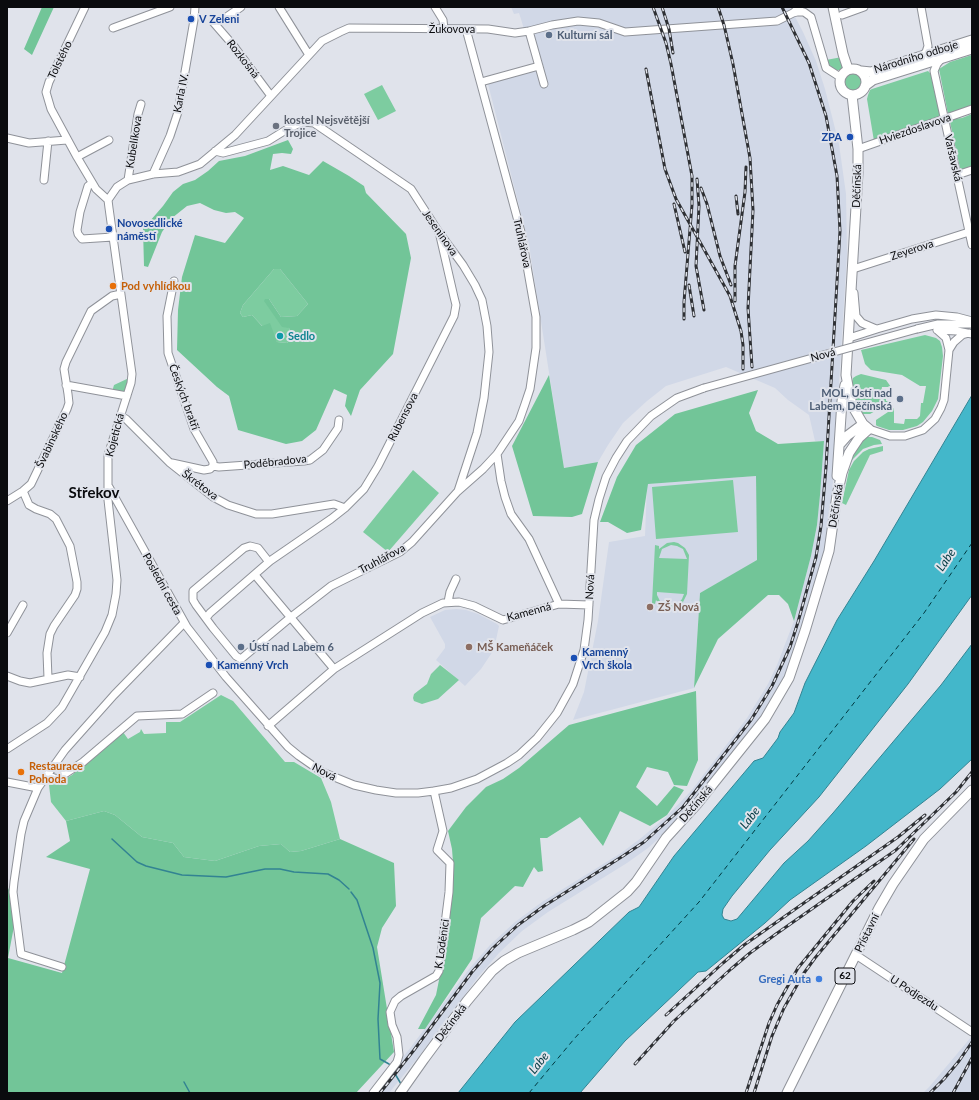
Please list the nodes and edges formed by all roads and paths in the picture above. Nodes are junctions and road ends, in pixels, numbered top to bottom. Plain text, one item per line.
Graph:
1 (85, 7) edge
2 (170, 7) edge
3 (195, 7) edge
4 (241, 7) edge
5 (279, 7) edge
6 (435, 7) edge
7 (800, 7) edge
8 (833, 7) edge
9 (864, 7) edge
10 (921, 7) edge
11 (793, 13) junction
12 (842, 14) dead end
13 (113, 28) dead end
14 (444, 29) junction
15 (466, 29) junction
16 (529, 31) junction
17 (972, 40) edge
18 (972, 48) edge
19 (309, 55) junction
20 (923, 55) junction
21 (944, 57) junction
22 (539, 66) junction
23 (916, 66) junction
24 (848, 69) junction
25 (860, 71) junction
26 (934, 72) junction
27 (840, 77) junction
28 (481, 82) junction
29 (544, 84) dead end
30 (865, 86) junction
31 (852, 95) junction
32 (271, 96) junction
33 (141, 104) dead end
34 (972, 110) edge
35 (944, 119) junction
36 (7, 138) edge
37 (67, 140) junction
38 (109, 140) dead end
39 (48, 141) junction
40 (858, 149) junction
41 (215, 152) junction
42 (77, 157) junction
43 (972, 170) edge
44 (153, 174) junction
45 (957, 175) junction
46 (44, 180) dead end
47 (128, 180) junction
48 (92, 183) junction
49 (108, 200) junction
50 (438, 230) junction
51 (971, 231) edge
52 (113, 237) junction
53 (972, 245) edge
54 (852, 273) junction
55 (174, 281) dead end
56 (121, 294) junction
57 (972, 323) edge
58 (877, 329) junction
59 (917, 329) junction
60 (937, 330) junction
61 (971, 333) edge
62 (849, 338) junction
63 (949, 350) junction
64 (846, 374) junction
65 (66, 385) junction
66 (127, 396) junction
67 (120, 416) junction
68 (339, 420) dead end
69 (866, 426) junction
70 (839, 445) junction
71 (497, 454) junction
72 (170, 462) junction
73 (213, 466) junction
74 (108, 485) junction
75 (23, 491) junction
76 (458, 491) junction
77 (837, 495) junction
78 (7, 501) edge
79 (345, 508) junction
80 (270, 562) junction
81 (255, 575) junction
82 (456, 579) dead end
83 (448, 602) junction
84 (559, 604) junction
85 (23, 605) dead end
86 (589, 605) junction
87 (291, 617) junction
88 (206, 618) junction
89 (184, 623) junction
90 (7, 633) edge
91 (334, 669) junction
92 (7, 676) edge
93 (80, 677) junction
94 (226, 677) joint
95 (48, 678) junction
96 (213, 693) dead end
97 (268, 726) junction
98 (7, 749) edge
99 (46, 775) junction
100 (7, 782) edge
101 (38, 788) junction
102 (972, 790) edge
103 (434, 791) junction
104 (10, 882) edge
105 (856, 955) junction
106 (62, 967) dead end
107 (972, 1032) edge
108 (373, 1093) edge
109 (400, 1093) edge
110 (787, 1093) edge

1 - 37 street, Tolstého
2 - 13 street
3 - 44 street, Karla IV.
4 - 32 street, Rozkošná
5 - 19 street
6 - 14 street
7 - 11 street, Žukovova
8 - 24 main road
9 - 12 street
10 - 20 street
11 - 16 street, Žukovova
11 - 27 street
14 - 15 street, Žukovova
14 - 19 street, Žukovova
15 - 16 street, Žukovova
15 - 28 street, Truhlářova
16 - 22 street
17 - 20 main road, Národního odboje
18 - 21 main road, Národního odboje
19 - 32 street, Žukovova
20 - 25 main road, Národního odboje
21 - 23 main road, Národního odboje
21 - 26 street
22 - 28 street
22 - 29 street
23 - 26 street
23 - 30 main road, Národního odboje
24 - 25 main road
24 - 27 main road
25 - 30 main road
26 - 35 street, Varšavská
27 - 31 main road
28 - 71 street, Truhlářova
30 - 31 main road
31 - 40 main road, Děčínská
32 - 41 street, Žukovova
33 - 47 street, Kubelíkova
34 - 35 street, Hviezdoslavova
35 - 40 street, Hviezdoslavova
35 - 45 street, Varšavská
36 - 39 street
37 - 39 street
37 - 42 street, Tolstého
38 - 42 street
39 - 46 street
40 - 54 main road, Děčínská
41 - 44 street, Žukovova
41 - 50 street, Jeseninova
42 - 48 street
43 - 45 street
44 - 47 street
45 - 51 street, Varšavská
47 - 49 street
48 - 49 street
48 - 52 street
49 - 52 street
50 - 76 street, Jeseninova
50 - 79 street, Rubensova
51 - 53 street, Varšavská
51 - 54 street, Zeyerova
52 - 56 street, Kojetická
54 - 58 street, Děčínská
54 - 62 main road, Děčínská
55 - 73 street, Českých bratří
56 - 65 street, Švabinského
56 - 66 street, Kojetická
57 - 58 street
57 - 59 street, Nová
58 - 62 street
59 - 60 street, Nová
59 - 86 street, Nová, bridge
60 - 61 street, Nová
60 - 63 street
61 - 63 street
62 - 64 main road, Děčínská
63 - 69 street
64 - 69 main road, Děčínská
64 - 70 main road
65 - 66 street
65 - 75 street, Švabinského
66 - 67 street, Kojetická
67 - 72 street, Škrétova
67 - 74 street, Kojetická
68 - 73 street, Poděbradova
69 - 70 main road
69 - 77 main road, Děčínská
70 - 77 main road
71 - 76 street, Truhlářova
71 - 84 street
72 - 73 street
72 - 79 street, Škrétova
74 - 89 street, Poslední cesta
74 - 93 street, Kojetická
75 - 78 street, Švabinského
75 - 95 street
76 - 87 street, Truhlářova
77 - 109 main road, Děčínská
79 - 80 street, Rubensova
80 - 81 street, Rubensova
80 - 88 street
81 - 87 street
81 - 88 street, Rubensova
82 - 83 street
83 - 84 street, Kamenná
83 - 91 street, Kamenná
84 - 86 street, Kamenná
85 - 90 street
86 - 103 street, Nová
87 - 88 street, Truhlářova
87 - 91 street
89 - 94 street, Poslední cesta
89 - 99 street
91 - 97 street
92 - 95 street
93 - 95 street
93 - 98 street, Kojetická
94 - 97 street, Nová
96 - 99 street
97 - 103 street, Nová
99 - 101 street
100 - 101 street
101 - 104 street
102 - 105 main road, Přístavní / 62
103 - 108 street, K Loděnici
104 - 106 street
105 - 107 street, U Podjezdu
105 - 110 main road, Přístavní / 62

